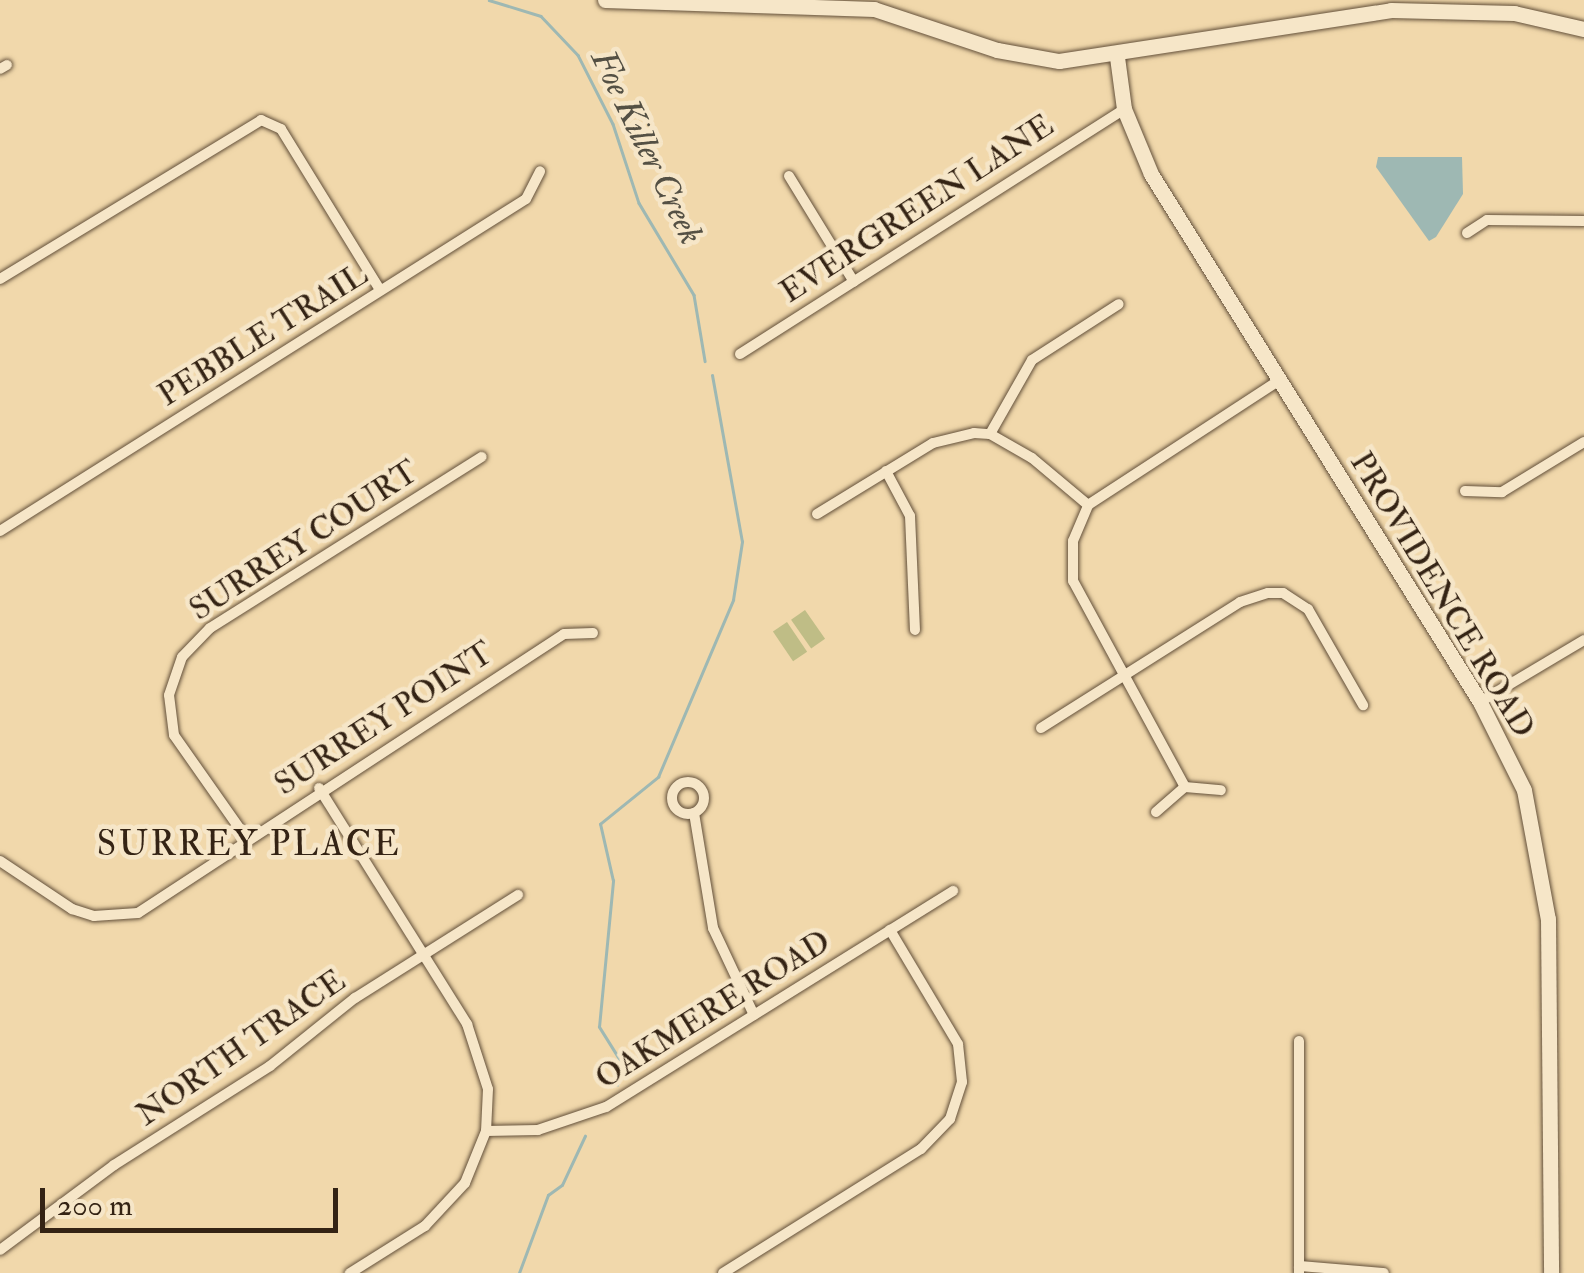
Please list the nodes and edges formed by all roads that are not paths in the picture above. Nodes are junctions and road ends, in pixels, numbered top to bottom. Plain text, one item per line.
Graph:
1 (605, 0) edge
2 (1420, 4) edge
3 (1516, 7) edge
4 (1584, 29) edge
5 (1117, 57) junction
6 (1124, 109) junction
7 (540, 171) dead end
8 (789, 176) dead end
9 (1584, 221) edge
10 (1466, 233) dead end
11 (0, 279) edge
12 (854, 282) junction
13 (380, 290) junction
14 (1120, 304) dead end
15 (740, 354) dead end
16 (1278, 380) junction
17 (990, 434) junction
18 (1584, 442) edge
19 (482, 457) dead end
20 (886, 470) junction
21 (1465, 491) dead end
22 (1088, 505) junction
23 (818, 514) dead end
24 (0, 531) edge
25 (915, 630) dead end
26 (593, 633) dead end
27 (1584, 640) edge
28 (1127, 674) junction
29 (1480, 702) junction
30 (1363, 705) dead end
31 (1040, 728) dead end
32 (1185, 786) junction
33 (319, 788) junction
34 (1221, 790) dead end
35 (1156, 812) dead end
36 (694, 813) dead end
37 (247, 839) junction
38 (0, 861) edge
39 (952, 891) dead end
40 (518, 895) dead end
41 (890, 930) junction
42 (424, 954) junction
43 (754, 1015) junction
44 (1298, 1042) dead end
45 (486, 1130) junction
46 (0, 1250) edge
47 (1299, 1270) edge
48 (350, 1273) edge
49 (724, 1273) edge
50 (1384, 1273) edge
51 (1551, 1273) edge

1 - 5 street
2 - 3 street
2 - 5 street
3 - 4 street
5 - 6 street, PROVIDENCE ROAD
6 - 12 street, EVERGREEN LANE
6 - 16 street, PROVIDENCE ROAD
7 - 13 street, PEBBLE TRAIL
8 - 12 street
9 - 10 street
11 - 13 street
12 - 15 street, EVERGREEN LANE
13 - 24 street, PEBBLE TRAIL
14 - 17 street
16 - 22 street
16 - 29 street, PROVIDENCE ROAD
17 - 20 street
17 - 22 street
18 - 21 street
19 - 37 street, SURREY COURT
20 - 23 street
20 - 25 street
22 - 28 street
26 - 33 street, SURREY POINT
27 - 29 street
28 - 30 street
28 - 31 street
28 - 32 street
29 - 51 street, PROVIDENCE ROAD
32 - 34 street
32 - 35 street
33 - 37 street, SURREY POINT
33 - 42 street
36 - 43 street
37 - 38 street, SURREY POINT
39 - 41 street, OAKMERE ROAD
40 - 42 street, NORTH TRACE
41 - 43 street, OAKMERE ROAD
41 - 49 street
42 - 45 street
42 - 46 street, NORTH TRACE
43 - 45 street, OAKMERE ROAD
44 - 47 street
45 - 48 street
47 - 50 street

